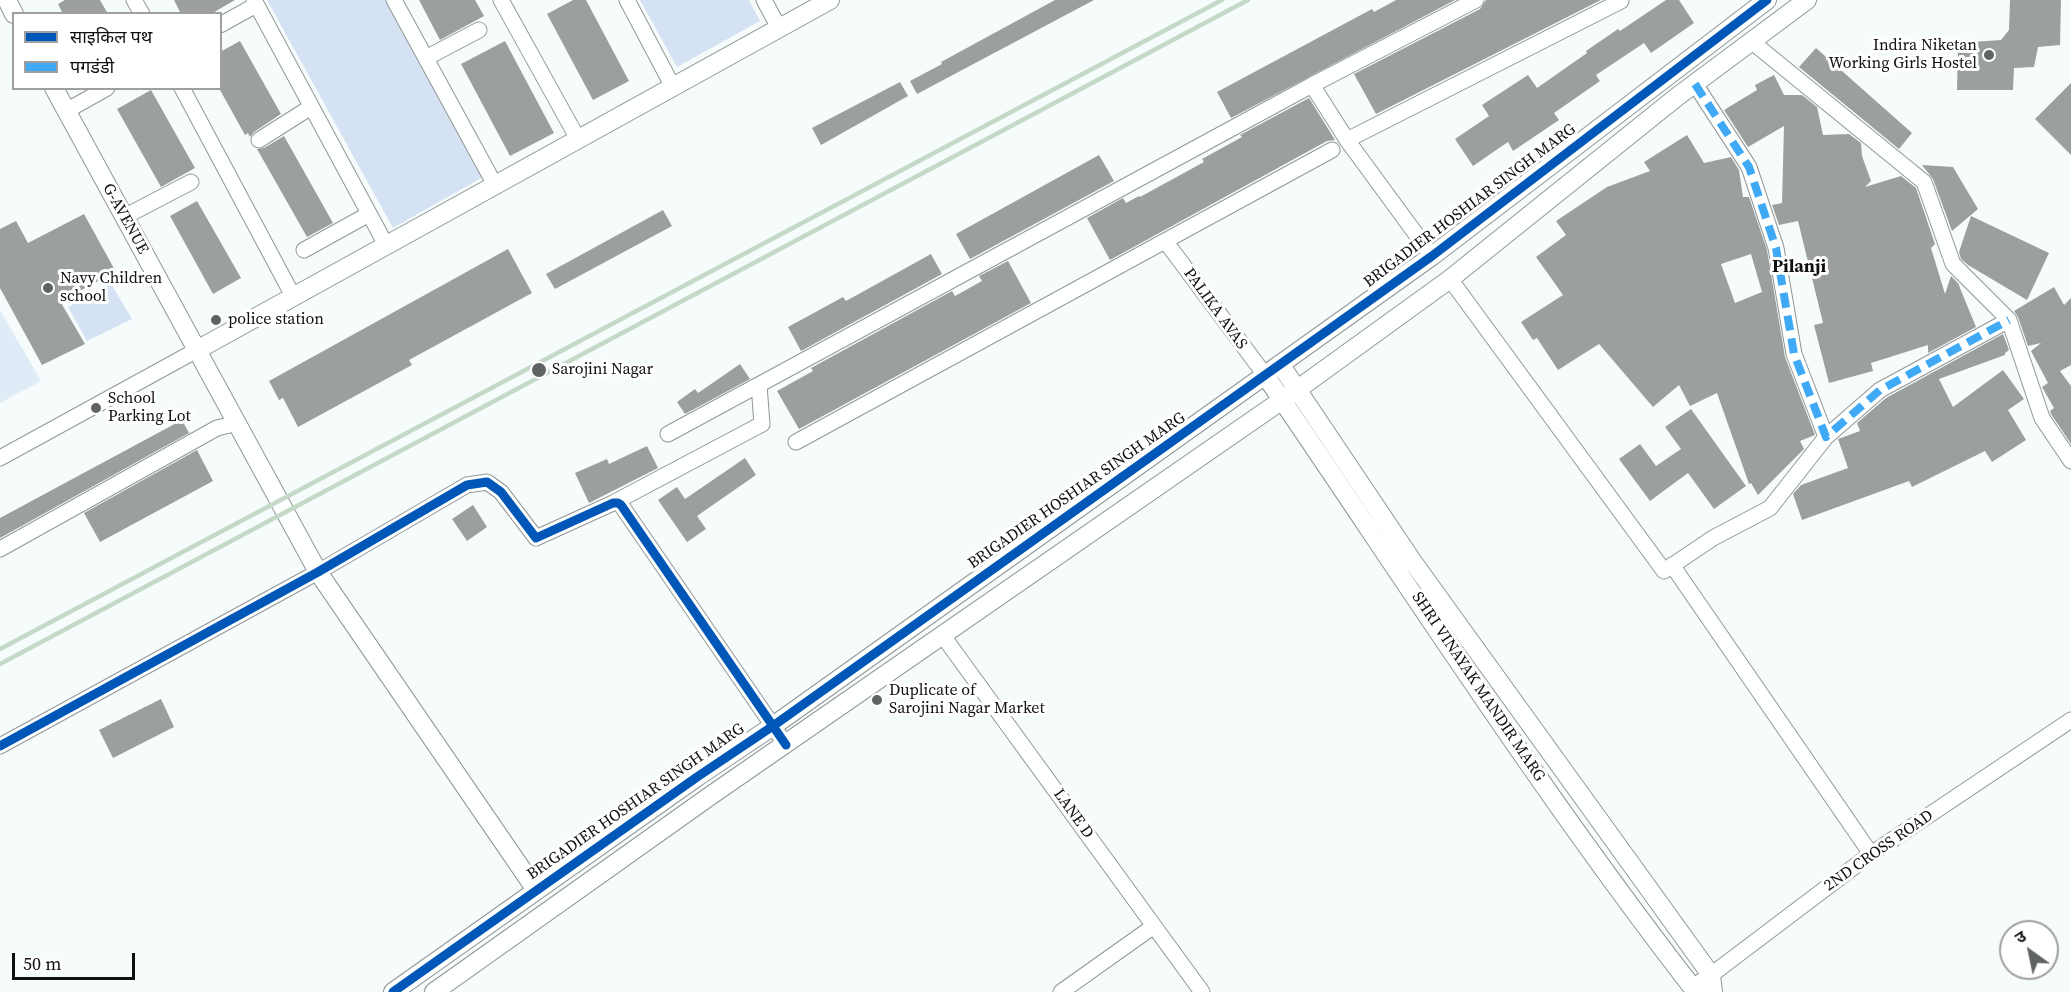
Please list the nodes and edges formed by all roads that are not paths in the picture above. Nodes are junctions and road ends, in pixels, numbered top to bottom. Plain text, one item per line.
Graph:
1 (394, 0) edge
2 (501, 0) edge
3 (627, 0) edge
4 (764, 0) edge
5 (830, 0) edge
6 (1476, 0) edge
7 (1767, 0) edge
8 (1807, 0) edge
9 (1622, 1) edge
10 (255, 2) edge
11 (222, 24) edge
12 (779, 28) junction
13 (479, 30) dead end
14 (1751, 41) junction
15 (426, 58) junction
16 (1695, 84) junction
17 (1312, 85) junction
18 (673, 87) junction
19 (55, 90) edge
20 (103, 90) edge
21 (183, 90) edge
22 (311, 107) junction
23 (66, 111) junction
24 (578, 139) junction
25 (259, 140) dead end
26 (1347, 140) junction
27 (1332, 150) dead end
28 (191, 182) dead end
29 (495, 185) junction
30 (369, 214) junction
31 (124, 217) junction
32 (1166, 242) junction
33 (386, 245) junction
34 (304, 250) dead end
35 (1432, 256) junction
36 (1450, 279) junction
37 (293, 296) junction
38 (2009, 320) junction
39 (196, 350) junction
40 (1280, 364) junction
41 (1265, 375) junction
42 (759, 385) junction
43 (1298, 389) junction
44 (1282, 400) junction
45 (238, 423) junction
46 (668, 434) dead end
47 (1826, 437) junction
48 (796, 442) dead end
49 (0, 458) edge
50 (2071, 461) edge
51 (613, 503) junction
52 (0, 549) edge
53 (1672, 566) junction
54 (318, 572) junction
55 (943, 636) junction
56 (2071, 720) edge
57 (774, 726) junction
58 (786, 745) junction
59 (0, 746) edge
60 (1871, 854) junction
61 (536, 890) junction
62 (550, 909) junction
63 (1154, 926) junction
64 (1712, 983) edge
65 (1696, 989) edge
66 (393, 992) edge
67 (434, 992) edge
68 (1061, 992) edge
69 (1202, 992) edge

1 - 15 street
2 - 24 street
3 - 18 street
4 - 12 street
5 - 12 street
6 - 17 street
7 - 35 street, BRIGADIER HOSHIAR SINGH MARG
8 - 14 street
9 - 26 street
10 - 11 street
10 - 22 street
12 - 18 street
13 - 15 street
14 - 16 street
14 - 38 street
15 - 29 street
16 - 36 street
16 - 47 street
17 - 26 street
17 - 42 street
18 - 24 street
19 - 23 street, G-AVENUE
20 - 23 street
21 - 37 street
22 - 25 street
22 - 30 street
23 - 31 street, G-AVENUE
24 - 29 street
26 - 35 street
27 - 32 street
28 - 31 street
29 - 33 street
30 - 33 street
30 - 34 street
31 - 39 street, G-AVENUE
32 - 41 street, PALIKA AVAS
32 - 48 street
33 - 37 street
35 - 40 street, BRIGADIER HOSHIAR SINGH MARG
36 - 43 street
36 - 53 street
37 - 39 street
38 - 47 street
38 - 50 street
39 - 45 street, G-AVENUE
39 - 49 street
40 - 41 street, BRIGADIER HOSHIAR SINGH MARG
40 - 43 street
41 - 44 street, SHRI VINAYAK MANDIR MARG
41 - 57 street, BRIGADIER HOSHIAR SINGH MARG
42 - 46 street
42 - 51 street
43 - 44 street
43 - 64 street
44 - 55 street
44 - 65 street, SHRI VINAYAK MANDIR MARG
45 - 52 street
45 - 54 street, G-AVENUE
47 - 53 street
51 - 54 street
51 - 57 street
53 - 60 street
54 - 59 street
54 - 61 street, G-AVENUE
55 - 58 street
55 - 63 street, LANE D
56 - 60 street, 2ND CROSS ROAD
57 - 58 street
57 - 61 street, BRIGADIER HOSHIAR SINGH MARG
58 - 62 street
60 - 64 street, 2ND CROSS ROAD
61 - 62 street
61 - 66 street, BRIGADIER HOSHIAR SINGH MARG
62 - 67 street
63 - 68 street
63 - 69 street, LANE D
64 - 65 street, 2ND CROSS ROAD

